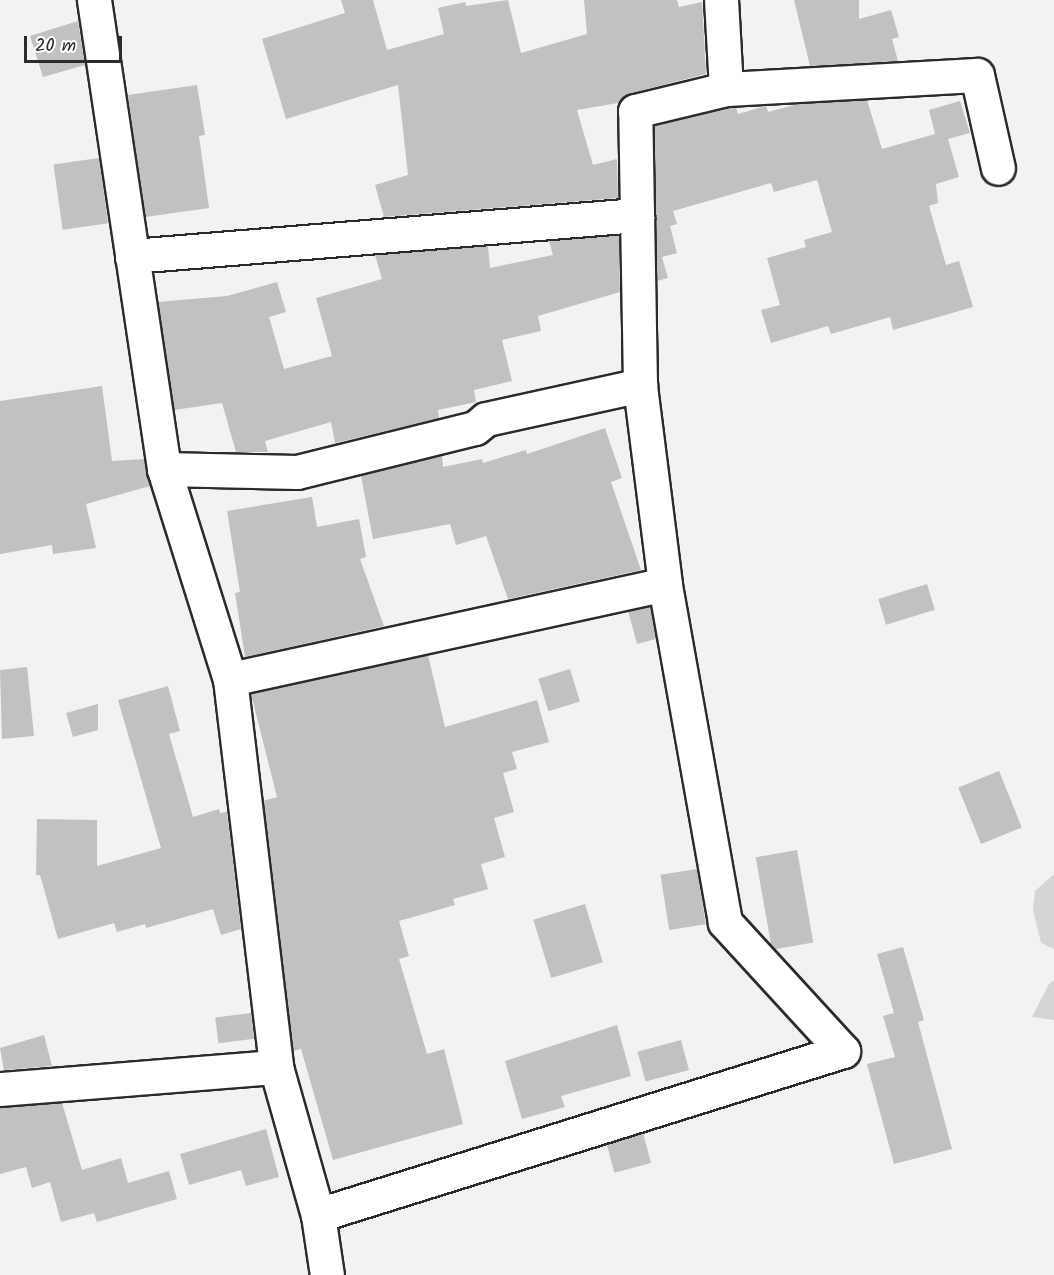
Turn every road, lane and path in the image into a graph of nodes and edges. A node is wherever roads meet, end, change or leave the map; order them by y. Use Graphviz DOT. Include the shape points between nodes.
graph roads {
  1 [pos="94,0"];
  2 [pos="721,0"];
  3 [pos="726,89"];
  4 [pos="998,168"];
  5 [pos="637,215"];
  6 [pos="132,256"];
  7 [pos="640,385"];
  8 [pos="164,470"];
  9 [pos="665,584"];
  10 [pos="230,679"];
  11 [pos="276,1067"];
  12 [pos="0,1089"];
  13 [pos="318,1215"];
  14 [pos="327,1275"];
  1 -- 6 [label="street"];
  2 -- 3 [label="street"];
  3 -- 4 [label="street" via="977,75"];
  3 -- 5 [label="street" via="635,111"];
  5 -- 6 [label="street"];
  5 -- 7 [label="street"];
  6 -- 8 [label="street"];
  7 -- 8 [label="street" via="486,418 475,428 297,472"];
  7 -- 9 [label="street"];
  8 -- 10 [label="street"];
  9 -- 10 [label="street"];
  9 -- 13 [label="street" via="725,922 843,1051"];
  10 -- 11 [label="street"];
  11 -- 12 [label="street"];
  11 -- 13 [label="street"];
  13 -- 14 [label="street"];
}
